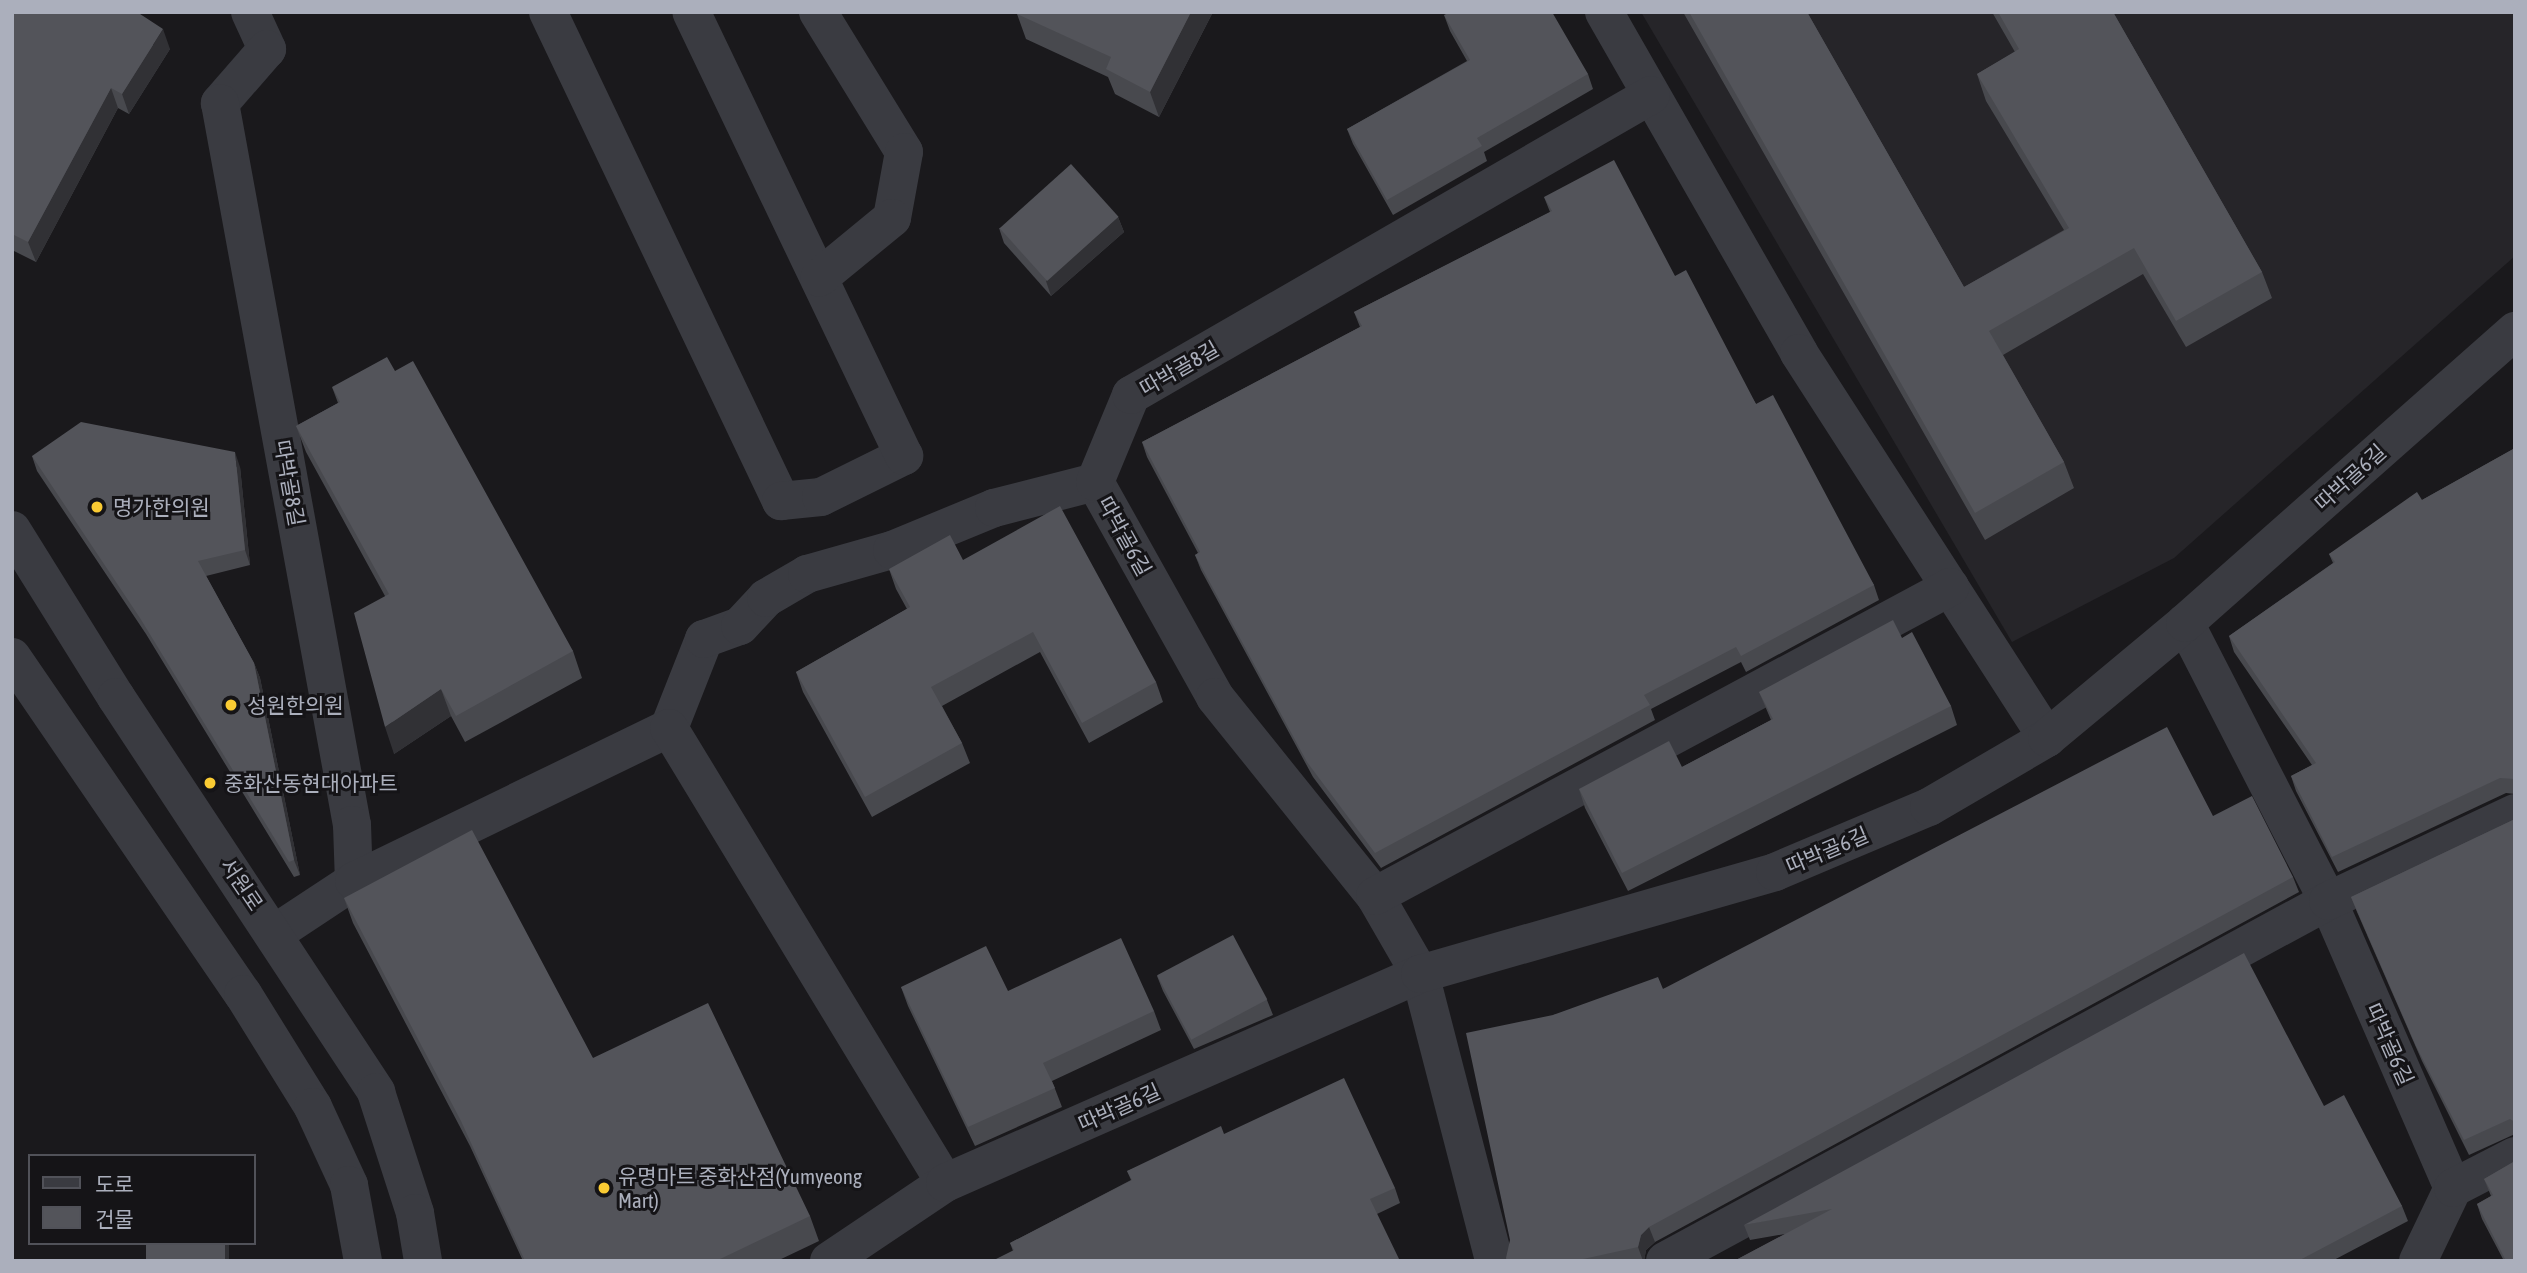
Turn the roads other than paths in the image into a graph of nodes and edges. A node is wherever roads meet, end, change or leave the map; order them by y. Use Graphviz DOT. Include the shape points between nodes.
graph roads {
  1 [pos="250,12"];
  2 [pos="548,12"];
  3 [pos="691,12"];
  4 [pos="818,12"];
  5 [pos="1604,12"];
  6 [pos="1651,94"];
  7 [pos="819,278"];
  8 [pos="2515,331"];
  9 [pos="1095,482"];
  10 [pos="12,530"];
  11 [pos="1950,587"];
  12 [pos="2185,623"];
  13 [pos="12,657"];
  14 [pos="668,728"];
  15 [pos="2047,738"];
  16 [pos="2515,813"];
  17 [pos="354,881"];
  18 [pos="1374,896"];
  19 [pos="2328,901"];
  20 [pos="275,933"];
  21 [pos="1420,974"];
  22 [pos="2515,1156"];
  23 [pos="945,1183"];
  24 [pos="2453,1188"];
  25 [pos="363,1261"];
  26 [pos="423,1261"];
  27 [pos="829,1261"];
  28 [pos="1494,1261"];
  29 [pos="1665,1261"];
  30 [pos="2418,1261"];
  1 -- 17 [label="street, 따박골8길" via="267,49 220,103 352,825"];
  2 -- 7 [label="street" via="781,501 821,497 904,456"];
  3 -- 7 [label="street"];
  4 -- 7 [label="street" via="904,152 892,218"];
  5 -- 6 [label="street"];
  6 -- 9 [label="street, 따박골8길" via="1131,395"];
  6 -- 11 [label="street" via="1798,353"];
  8 -- 12 [label="street, 따박골6길"];
  9 -- 14 [label="street" via="994,508 892,550 807,574 766,598 740,626 704,639"];
  9 -- 18 [label="street, 따박골6길" via="1215,697"];
  10 -- 20 [label="street, 서원로" via="116,697"];
  11 -- 15 [label="street"];
  11 -- 18 [label="street"];
  12 -- 15 [label="street, 따박골6길"];
  12 -- 19 [label="street, 따박골6길"];
  13 -- 25 [label="street" via="243,993 313,1107 349,1185"];
  14 -- 17 [label="street"];
  14 -- 23 [label="street"];
  15 -- 21 [label="street, 따박골6길" via="1929,807 1775,872"];
  16 -- 19 [label="street"];
  17 -- 20 [label="street"];
  18 -- 21 [label="street, 따박골6길"];
  19 -- 24 [label="street, 따박골6길"];
  19 -- 29 [label="street"];
  20 -- 26 [label="street, 서원로" via="376,1092 415,1213"];
  21 -- 23 [label="street, 따박골6길"];
  21 -- 28 [label="street, 따박골6길"];
  22 -- 24 [label="street"];
  23 -- 27 [label="street, 따박골6길"];
  24 -- 30 [label="street"];
}
